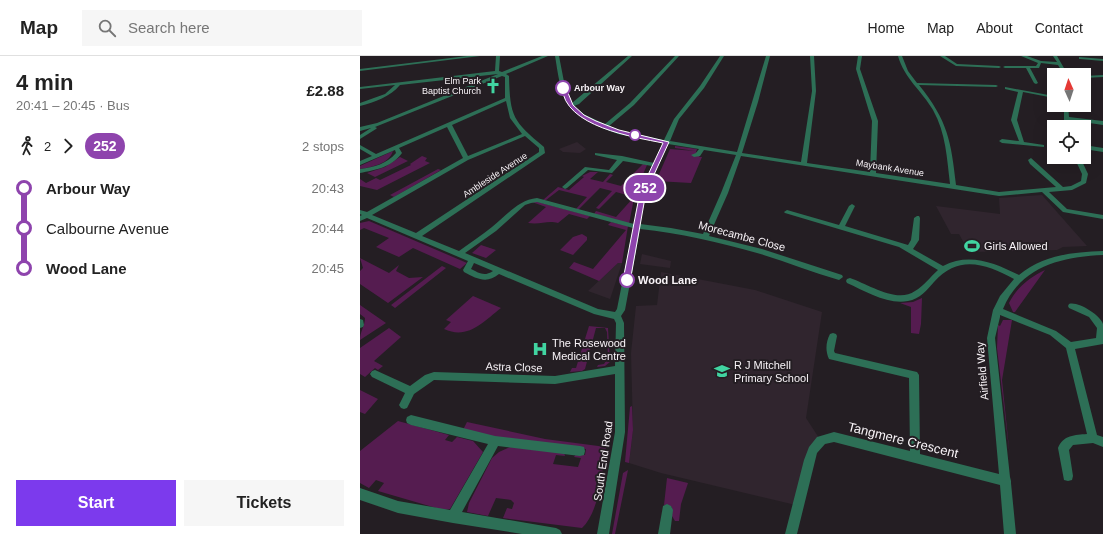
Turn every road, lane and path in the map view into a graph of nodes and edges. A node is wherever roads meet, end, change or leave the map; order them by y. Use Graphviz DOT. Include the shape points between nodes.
graph roads {
  1 [pos="478,56"];
  2 [pos="498,56"];
  3 [pos="557,56"];
  4 [pos="630,56"];
  5 [pos="677,56"];
  6 [pos="722,56"];
  7 [pos="768,56"];
  8 [pos="812,56"];
  9 [pos="860,56"];
  10 [pos="900,56"];
  11 [pos="942,56"];
  12 [pos="1023,56"];
  13 [pos="1055,56"];
  14 [pos="543,57"];
  15 [pos="1080,58"];
  16 [pos="1103,60"];
  17 [pos="1040,62"];
  18 [pos="1060,64"];
  19 [pos="999,67"];
  20 [pos="1006,67"];
  21 [pos="1028,68"];
  22 [pos="1062,68"];
  23 [pos="360,70"];
  24 [pos="500,73"];
  25 [pos="1103,76"];
  26 [pos="1091,77"];
  27 [pos="1036,83"];
  28 [pos="398,84"];
  29 [pos="917,84"];
  30 [pos="996,86"];
  31 [pos="360,88"];
  32 [pos="1007,88"];
  33 [pos="1021,91"];
  34 [pos="1047,96"];
  35 [pos="507,99"];
  36 [pos="360,105"];
  37 [pos="571,106"];
  38 [pos="1066,112"];
  39 [pos="1066,118"];
  40 [pos="1103,123"];
  41 [pos="379,124"];
  42 [pos="449,125"];
  43 [pos="604,127"];
  44 [pos="360,129"];
  45 [pos="526,134"];
  46 [pos="360,136"];
  47 [pos="1002,141"];
  48 [pos="666,142"];
  49 [pos="1022,143"];
  50 [pos="1042,146"];
  51 [pos="360,147"];
  52 [pos="396,147"];
  53 [pos="702,148"];
  54 [pos="1091,148"];
  55 [pos="1103,150"];
  56 [pos="597,154"];
  57 [pos="740,154"];
  58 [pos="694,155"];
  59 [pos="360,156"];
  60 [pos="376,156"];
  61 [pos="622,158"];
  62 [pos="466,159"];
  63 [pos="367,160"];
  64 [pos="1031,160"];
  65 [pos="360,163"];
  66 [pos="804,164"];
  67 [pos="1080,164"];
  68 [pos="655,165"];
  69 [pos="360,171"];
  70 [pos="873,175"];
  71 [pos="565,187"];
  72 [pos="953,187"];
  73 [pos="1062,189"];
  74 [pos="1044,191"];
  75 [pos="852,206"];
  76 [pos="787,212"];
  77 [pos="362,215"];
  78 [pos="1103,217"];
  79 [pos="917,218"];
  80 [pos="637,226"];
  81 [pos="841,228"];
  82 [pos="417,236"];
  83 [pos="705,237"];
  84 [pos="910,248"];
  85 [pos="1103,253"];
  86 [pos="459,254"];
  87 [pos="473,260"];
  88 [pos="942,269"];
  89 [pos="498,270"];
  90 [pos="839,277"];
  91 [pos="1018,278"];
  92 [pos="850,282"];
  93 [pos="1072,306"];
  94 [pos="997,310"];
  95 [pos="616,316"];
  96 [pos="360,322"];
  97 [pos="360,325"];
  98 [pos="832,336"];
  99 [pos="1070,346"];
  100 [pos="619,369"];
  101 [pos="375,374"];
  102 [pos="411,390"];
  103 [pos="404,405"];
  104 [pos="411,420"];
  105 [pos="1098,440"];
  106 [pos="495,442"];
  107 [pos="573,452"];
  108 [pos="915,457"];
  109 [pos="1068,476"];
  110 [pos="1006,481"];
  111 [pos="360,494"];
  112 [pos="667,510"];
  113 [pos="453,517"];
  114 [pos="556,534"];
  115 [pos="603,534"];
  116 [pos="664,534"];
  117 [pos="792,534"];
  118 [pos="1010,534"];
  1 -- 23 [label="street"];
  2 -- 24 [label="street"];
  3 -- 37 [label="street" via="564,92"];
  4 -- 37 [label="street"];
  5 -- 43 [label="street" via="632,104"];
  6 -- 48 [label="street" via="677,119"];
  7 -- 57 [label="street"];
  8 -- 66 [label="street" via="814,91"];
  9 -- 70 [label="street" via="858,69 875,121"];
  10 -- 29 [label="street" via="906,71"];
  11 -- 19 [label="street" via="956,65"];
  12 -- 17 [label="street"];
  13 -- 18 [label="street"];
  14 -- 24 [label="street"];
  15 -- 16 [label="street"];
  17 -- 18 [label="street"];
  17 -- 21 [label="street" via="1037,67"];
  18 -- 22 [label="street"];
  20 -- 21 [label="street"];
  21 -- 27 [label="street"];
  24 -- 28 [label="street"];
  24 -- 35 [label="street, Ambleside Avenue" via="507,76"];
  24 -- 41 [label="street"];
  25 -- 26 [label="street"];
  28 -- 31 [label="street"];
  28 -- 36 [label="street" via="389,93"];
  29 -- 30 [label="street"];
  29 -- 72 [label="street" via="945,129"];
  32 -- 33 [label="street"];
  33 -- 34 [label="street"];
  33 -- 49 [label="street" via="1014,120"];
  35 -- 42 [label="street"];
  35 -- 45 [label="street, Ambleside Avenue" via="509,114"];
  37 -- 43 [label="street, Maybank Avenue"];
  38 -- 39 [label="street"];
  39 -- 40 [label="street"];
  41 -- 44 [label="street"];
  41 -- 46 [label="street"];
  42 -- 52 [label="street"];
  42 -- 62 [label="street"];
  43 -- 48 [label="street, Maybank Avenue"];
  45 -- 62 [label="street"];
  45 -- 82 [label="street, Ambleside Avenue" via="542,148 542,153"];
  47 -- 49 [label="street"];
  48 -- 53 [label="street, Maybank Avenue"];
  48 -- 68 [label="street"];
  49 -- 50 [label="street"];
  51 -- 60 [label="street"];
  52 -- 60 [label="street"];
  52 -- 69 [label="street" via="399,153 388,163"];
  53 -- 57 [label="street, Maybank Avenue"];
  53 -- 58 [label="street" via="698,155"];
  54 -- 55 [label="street"];
  56 -- 61 [label="street"];
  57 -- 66 [label="street, Maybank Avenue"];
  57 -- 83 [label="street"];
  59 -- 63 [label="street"];
  60 -- 63 [label="street"];
  61 -- 68 [label="street"];
  61 -- 71 [label="street" via="610,172 587,168"];
  62 -- 77 [label="street"];
  63 -- 65 [label="street"];
  64 -- 73 [label="street"];
  66 -- 70 [label="street, Maybank Avenue"];
  67 -- 73 [label="street, Maybank Avenue" via="1085,174 1084,182 1072,188"];
  68 -- 80 [label="street" via="643,192"];
  70 -- 72 [label="street, Maybank Avenue"];
  72 -- 74 [label="street, Maybank Avenue" via="999,194"];
  73 -- 74 [label="street, Maybank Avenue"];
  74 -- 78 [label="street" via="1065,211"];
  75 -- 81 [label="street"];
  76 -- 81 [label="street"];
  77 -- 82 [label="street"];
  79 -- 84 [label="street" via="916,240"];
  80 -- 83 [label="street, Morecambe Close"];
  80 -- 86 [label="street, Morecambe Close" via="537,200 529,201"];
  80 -- 95 [label="street" via="621,310"];
  81 -- 84 [label="street"];
  82 -- 86 [label="street"];
  83 -- 90 [label="street, Morecambe Close" via="759,251"];
  84 -- 88 [label="street"];
  85 -- 91 [label="street, Airfield Way" via="1080,254 1053,260"];
  86 -- 87 [label="street"];
  87 -- 89 [label="street"];
  87 -- 89 [label="street" via="467,270 484,278 491,277"];
  88 -- 91 [label="street" via="956,262 976,262 1001,269"];
  88 -- 92 [label="street" via="918,293 909,298 895,298"];
  89 -- 95 [label="street" via="596,312"];
  91 -- 94 [label="street, Airfield Way" via="1008,289"];
  93 -- 99 [label="street" via="1092,316 1101,328 1100,340"];
  94 -- 99 [label="street" via="1048,331"];
  94 -- 110 [label="street, Airfield Way" via="991,338"];
  95 -- 100 [label="street, South End Road" via="620,323"];
  96 -- 97 [label="street"];
  98 -- 108 [label="street" via="832,356 914,375"];
  99 -- 105 [label="street"];
  100 -- 102 [label="street, Astra Close" via="554,380 434,376"];
  100 -- 115 [label="street, South End Road" via="620,432"];
  101 -- 102 [label="street"];
  102 -- 103 [label="street, Astra Close"];
  104 -- 106 [label="street"];
  105 -- 109 [label="street" via="1071,440 1063,448"];
  106 -- 107 [label="street"];
  106 -- 113 [label="street"];
  108 -- 110 [label="street, Tangmere Crescent"];
  108 -- 117 [label="street, Tangmere Crescent" via="834,437 821,441 810,454"];
  110 -- 118 [label="street, Airfield Way"];
  111 -- 113 [label="street" via="398,507"];
  112 -- 116 [label="street"];
  113 -- 114 [label="street"];
}
